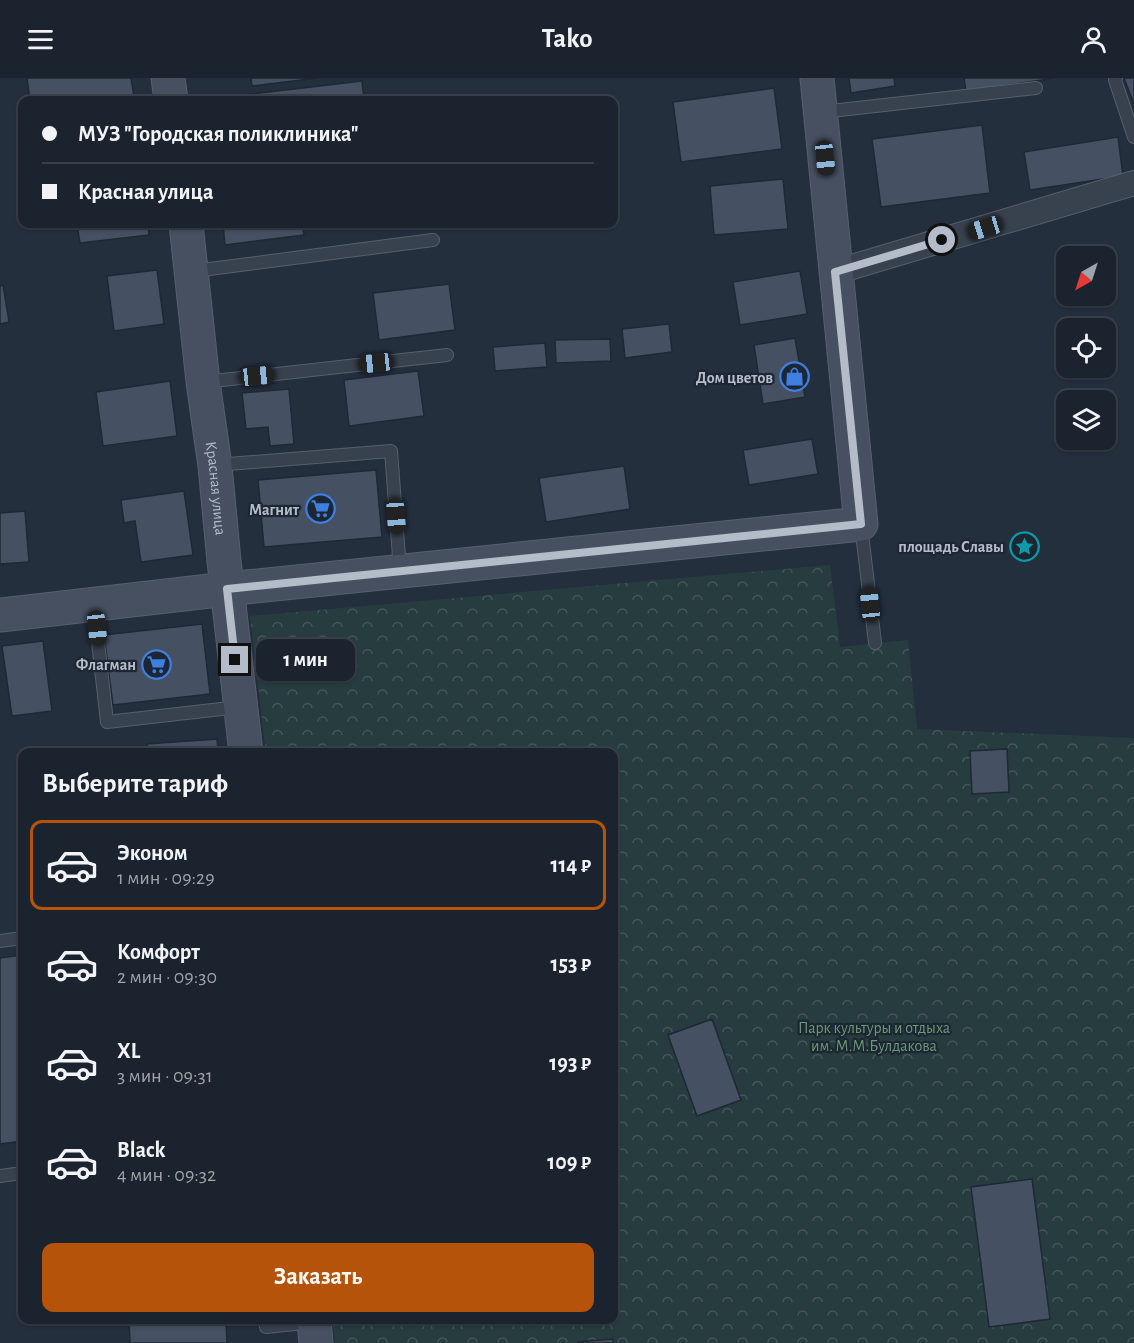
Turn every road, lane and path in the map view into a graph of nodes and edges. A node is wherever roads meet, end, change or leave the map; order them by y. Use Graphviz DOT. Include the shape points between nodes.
graph roads {
  1 [pos="168,78"];
  2 [pos="817,78"];
  3 [pos="1116,78"];
  4 [pos="1036,88"];
  5 [pos="170,96"];
  6 [pos="820,113"];
  7 [pos="1134,137"];
  8 [pos="1134,183"];
  9 [pos="187,228"];
  10 [pos="433,240"];
  11 [pos="192,271"];
  12 [pos="835,272"];
  13 [pos="447,355"];
  14 [pos="203,382"];
  15 [pos="215,466"];
  16 [pos="861,524"];
  17 [pos="400,571"];
  18 [pos="227,589"];
  19 [pos="94,604"];
  20 [pos="0,615"];
  21 [pos="875,643"];
  22 [pos="240,707"];
  23 [pos="245,748"];
  24 [pos="18,939"];
  25 [pos="0,941"];
  26 [pos="18,1174"];
  27 [pos="0,1176"];
  28 [pos="266,1324"];
  29 [pos="315,1328"];
  1 -- 5 [label="street"];
  2 -- 6 [label="street"];
  3 -- 7 [label="lane"];
  4 -- 6 [label="lane"];
  6 -- 12 [label="street"];
  8 -- 12 [label="street"];
  9 -- 11 [label="street, Красная улица"];
  10 -- 11 [label="lane"];
  11 -- 14 [label="street, Красная улица"];
  12 -- 16 [label="street"];
  13 -- 14 [label="lane"];
  14 -- 15 [label="street, Красная улица"];
  15 -- 17 [label="lane" via="391,451"];
  15 -- 18 [label="street, Красная улица"];
  16 -- 17 [label="street"];
  16 -- 21 [label="lane"];
  17 -- 18 [label="street"];
  18 -- 19 [label="street"];
  18 -- 22 [label="street, Красная улица"];
  19 -- 20 [label="street"];
  19 -- 22 [label="lane" via="107,722"];
  22 -- 23 [label="street, Красная улица"];
  24 -- 25 [label="lane"];
  26 -- 27 [label="lane"];
  28 -- 29 [label="lane"];
}
